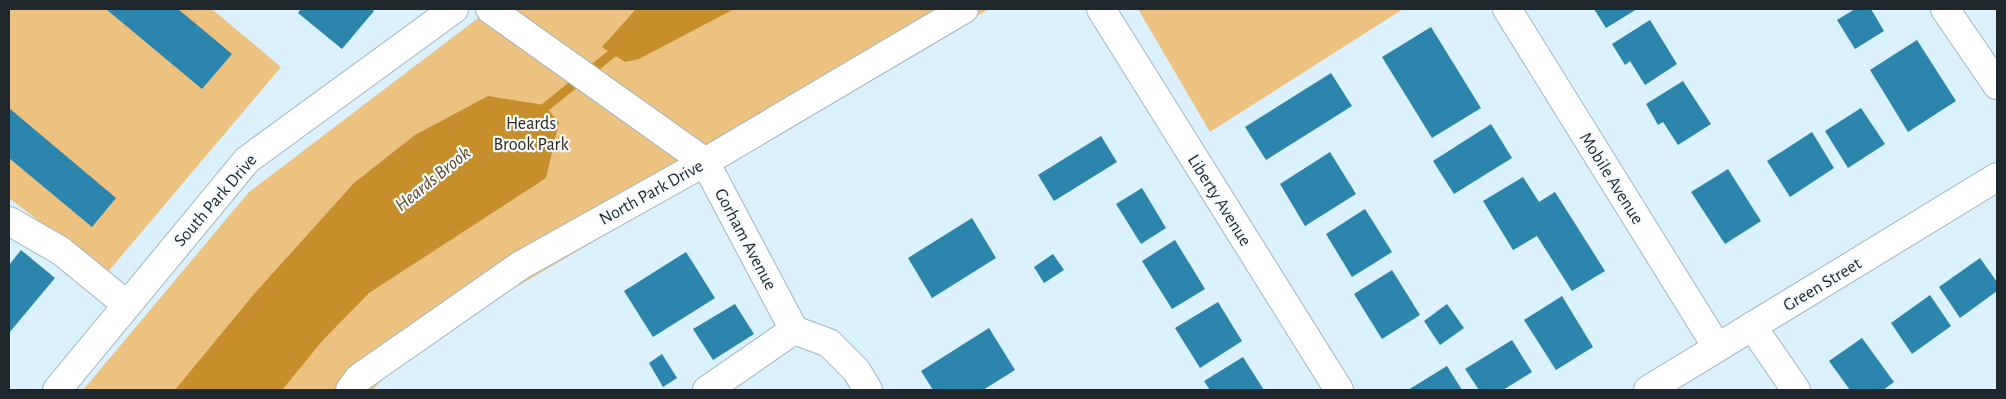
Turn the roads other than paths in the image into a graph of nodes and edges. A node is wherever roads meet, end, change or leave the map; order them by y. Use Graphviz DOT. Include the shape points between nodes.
graph roads {
  1 [pos="454,9"];
  2 [pos="490,9"];
  3 [pos="964,9"];
  4 [pos="1101,9"];
  5 [pos="1507,9"];
  6 [pos="1945,9"];
  7 [pos="1997,85"];
  8 [pos="705,162"];
  9 [pos="1997,177"];
  10 [pos="9,221"];
  11 [pos="127,304"];
  12 [pos="1752,326"];
  13 [pos="794,330"];
  14 [pos="1717,347"];
  15 [pos="57,390"];
  16 [pos="350,390"];
  17 [pos="708,390"];
  18 [pos="868,390"];
  19 [pos="1340,390"];
  20 [pos="1648,390"];
  21 [pos="1796,390"];
  1 -- 11 [label="street, South Park Drive" via="247,160"];
  2 -- 8 [label="street, Gorham Avenue"];
  3 -- 8 [label="street, North Park Drive"];
  4 -- 19 [label="street, Liberty Avenue"];
  5 -- 14 [label="street, Mobile Avenue"];
  6 -- 7 [label="street"];
  8 -- 13 [label="street, Gorham Avenue"];
  8 -- 16 [label="street, North Park Drive" via="521,265 360,378"];
  9 -- 12 [label="street, Green Street"];
  10 -- 11 [label="street" via="61,251"];
  11 -- 15 [label="street, South Park Drive"];
  12 -- 14 [label="street, Green Street"];
  12 -- 21 [label="street"];
  13 -- 17 [label="street"];
  13 -- 18 [label="street" via="829,344 856,370"];
  14 -- 20 [label="street, Green Street"];
}
